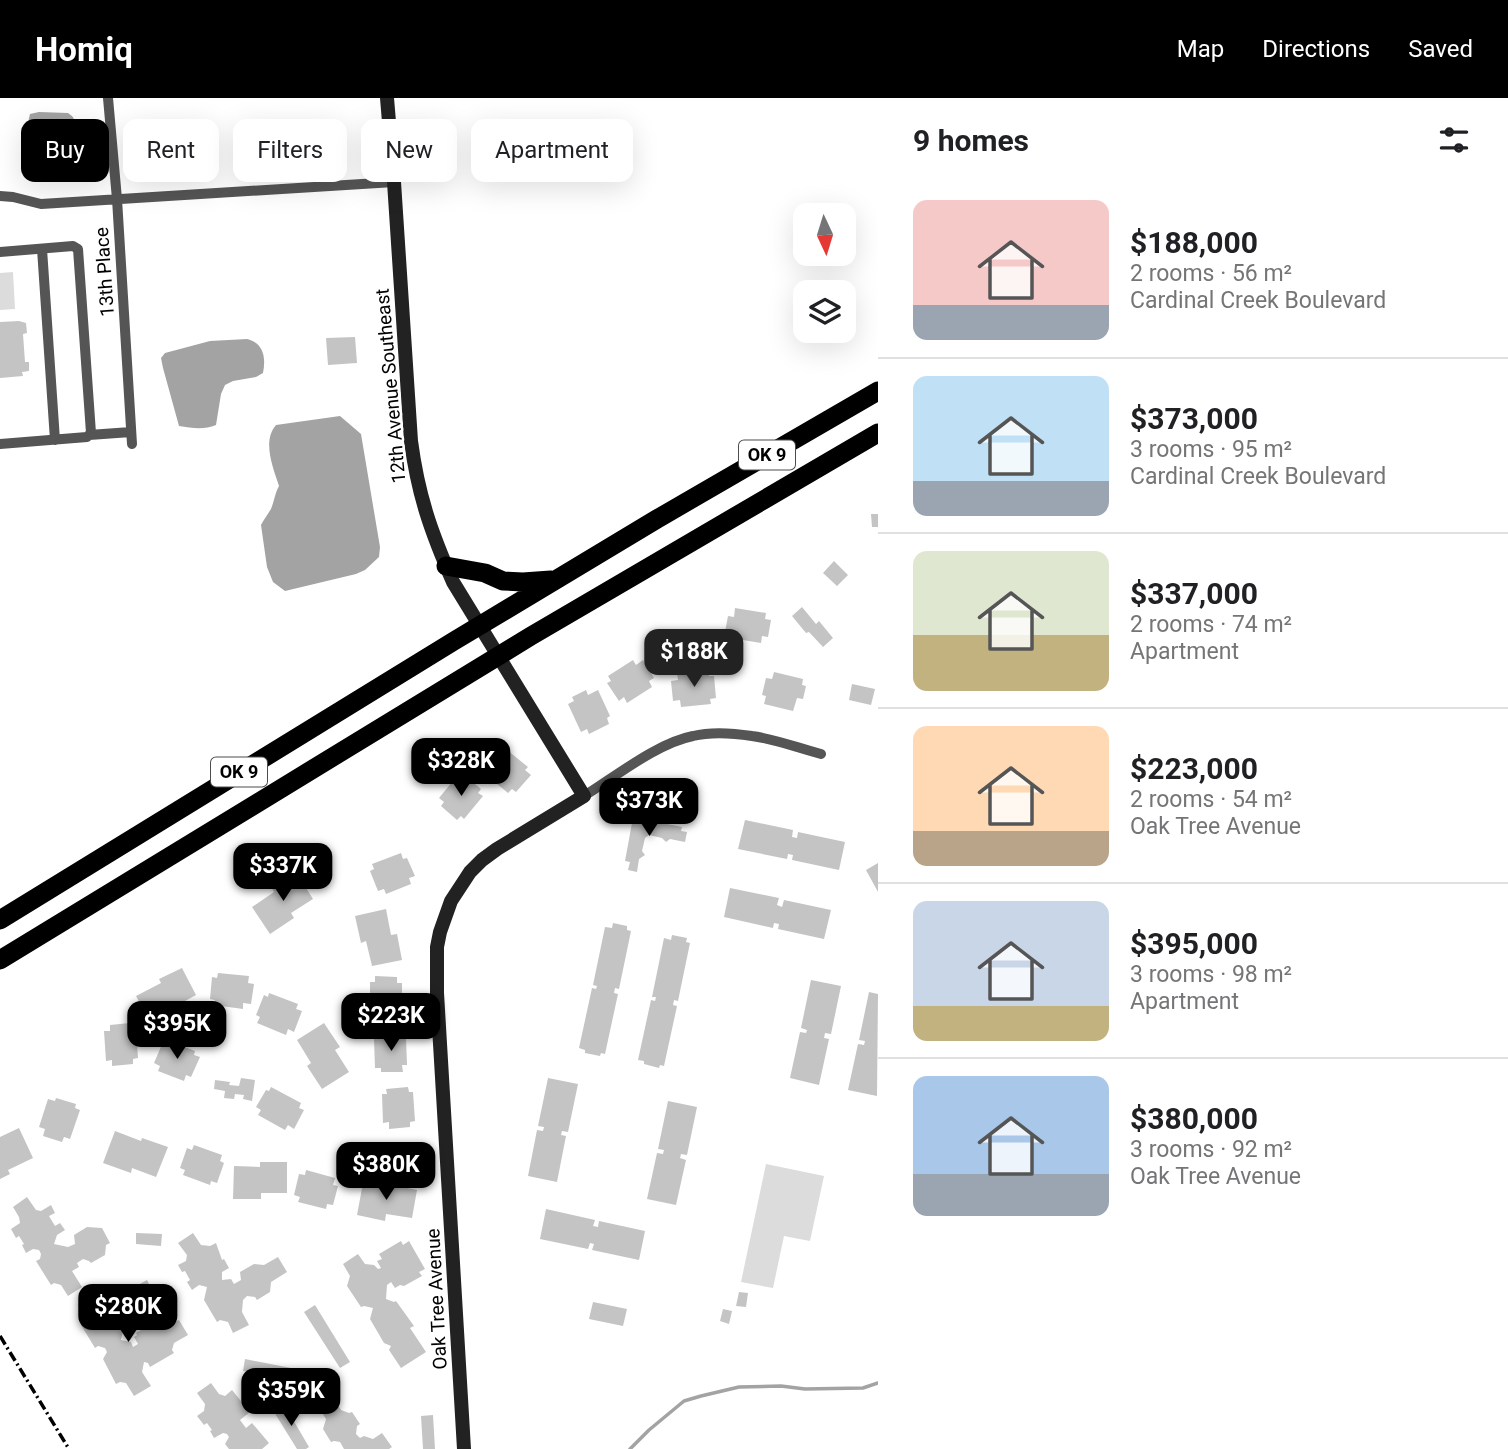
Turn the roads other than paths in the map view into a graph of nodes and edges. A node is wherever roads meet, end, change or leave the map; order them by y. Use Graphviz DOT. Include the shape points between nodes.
graph roads {
  1 [pos="108,98"];
  2 [pos="387,98"];
  3 [pos="389,119"];
  4 [pos="379,182"];
  5 [pos="394,182"];
  6 [pos="0,197"];
  7 [pos="117,199"];
  8 [pos="42,248"];
  9 [pos="0,252"];
  10 [pos="878,391"];
  11 [pos="131,432"];
  12 [pos="878,433"];
  13 [pos="89,435"];
  14 [pos="55,440"];
  15 [pos="0,444"];
  16 [pos="132,444"];
  17 [pos="446,566"];
  18 [pos="556,580"];
  19 [pos="479,625"];
  20 [pos="498,657"];
  21 [pos="821,754"];
  22 [pos="584,796"];
  23 [pos="0,920"];
  24 [pos="0,960"];
  25 [pos="464,1449"];
  1 -- 7 [label="street, 13th Place"];
  2 -- 3 [label="street, 12th Avenue Southeast"];
  4 -- 7 [label="street"];
  5 -- 17 [label="street, 12th Avenue Southeast" via="411,441 422,505"];
  6 -- 7 [label="street" via="41,204"];
  7 -- 11 [label="street, 13th Place"];
  8 -- 9 [label="street"];
  8 -- 13 [label="street" via="78,249"];
  8 -- 14 [label="street"];
  10 -- 18 [label="highway, OK 9"];
  11 -- 13 [label="street"];
  11 -- 16 [label="street, 13th Place"];
  12 -- 20 [label="highway, OK 9"];
  13 -- 14 [label="street"];
  14 -- 15 [label="street"];
  17 -- 18 [label="highway" via="503,581"];
  17 -- 19 [label="street, 12th Avenue Southeast"];
  18 -- 19 [label="highway, OK 9"];
  19 -- 20 [label="street, 12th Avenue Southeast"];
  19 -- 23 [label="highway, OK 9"];
  20 -- 22 [label="street, 12th Avenue Southeast"];
  20 -- 24 [label="highway, OK 9"];
  21 -- 22 [label="street" via="756,736 692,736 656,751"];
  22 -- 25 [label="street, Oak Tree Avenue" via="497,849 470,872 451,901 437,947"];
}
